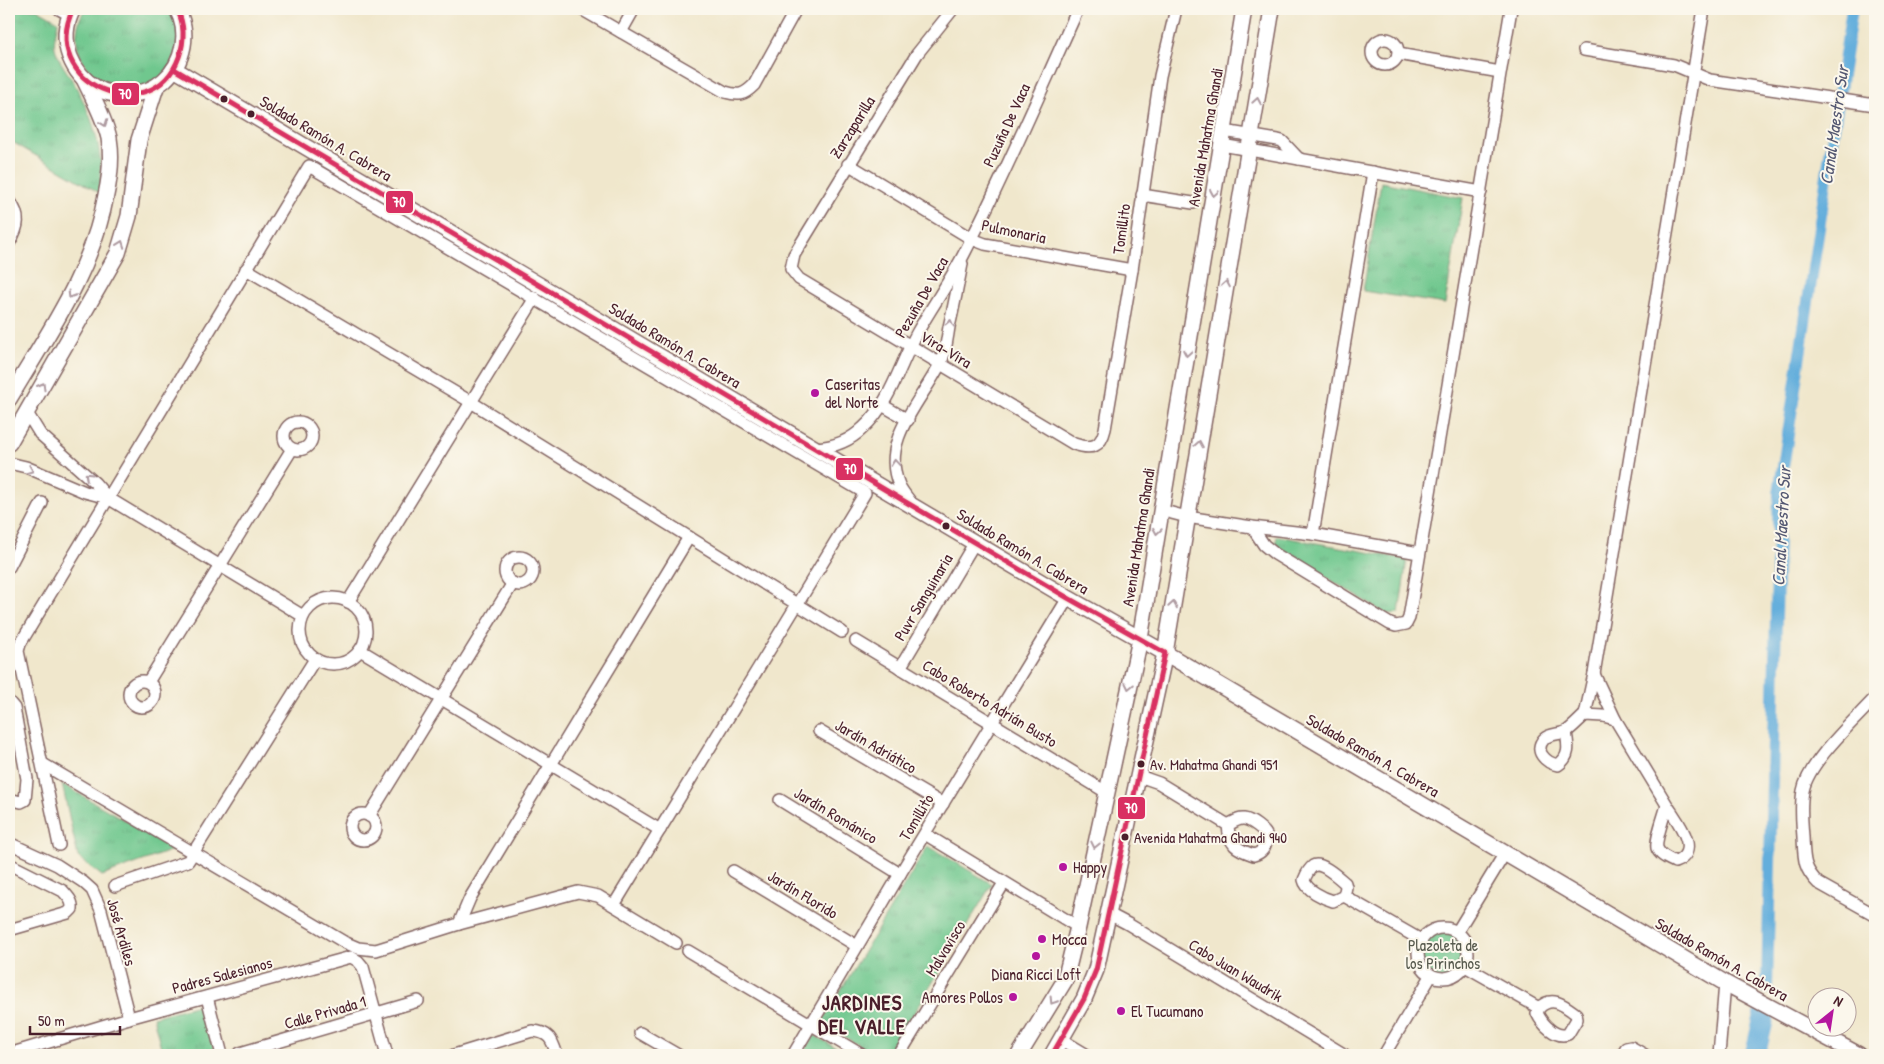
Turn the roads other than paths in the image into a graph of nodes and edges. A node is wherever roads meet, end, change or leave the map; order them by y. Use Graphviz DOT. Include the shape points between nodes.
graph roads {
  1 [pos="177,9"];
  2 [pos="581,9"];
  3 [pos="634,9"];
  4 [pos="796,9"];
  5 [pos="953,9"];
  6 [pos="1078,9"];
  7 [pos="1176,9"];
  8 [pos="1244,9"];
  9 [pos="1272,9"];
  10 [pos="1511,9"];
  11 [pos="1704,9"];
  12 [pos="67,11"];
  13 [pos="621,32"];
  14 [pos="1584,50"];
  15 [pos="1398,54"];
  16 [pos="174,69"];
  17 [pos="1500,72"];
  18 [pos="1694,73"];
  19 [pos="84,79"];
  20 [pos="156,87"];
  21 [pos="1875,105"];
  22 [pos="1223,138"];
  23 [pos="1250,142"];
  24 [pos="848,164"];
  25 [pos="1372,172"];
  26 [pos="1481,192"];
  27 [pos="1142,195"];
  28 [pos="9,200"];
  29 [pos="1193,203"];
  30 [pos="972,239"];
  31 [pos="9,243"];
  32 [pos="964,255"];
  33 [pos="246,269"];
  34 [pos="791,269"];
  35 [pos="1132,270"];
  36 [pos="535,298"];
  37 [pos="910,347"];
  38 [pos="32,361"];
  39 [pos="940,365"];
  40 [pos="9,389"];
  41 [pos="9,400"];
  42 [pos="471,402"];
  43 [pos="882,405"];
  44 [pos="27,413"];
  45 [pos="908,420"];
  46 [pos="9,443"];
  47 [pos="1090,447"];
  48 [pos="816,448"];
  49 [pos="292,449"];
  50 [pos="9,463"];
  51 [pos="108,498"];
  52 [pos="42,503"];
  53 [pos="913,505"];
  54 [pos="1160,510"];
  55 [pos="1187,516"];
  56 [pos="1252,527"];
  57 [pos="1314,534"];
  58 [pos="689,538"];
  59 [pos="975,542"];
  60 [pos="1419,553"];
  61 [pos="9,566"];
  62 [pos="220,566"];
  63 [pos="513,583"];
  64 [pos="1068,598"];
  65 [pos="348,602"];
  66 [pos="798,604"];
  67 [pos="303,616"];
  68 [pos="842,632"];
  69 [pos="1140,639"];
  70 [pos="856,642"];
  71 [pos="360,650"];
  72 [pos="1165,653"];
  73 [pos="314,659"];
  74 [pos="900,668"];
  75 [pos="1594,674"];
  76 [pos="148,682"];
  77 [pos="1875,698"];
  78 [pos="440,699"];
  79 [pos="9,702"];
  80 [pos="1585,715"];
  81 [pos="1615,719"];
  82 [pos="992,723"];
  83 [pos="819,731"];
  84 [pos="1566,732"];
  85 [pos="43,764"];
  86 [pos="552,764"];
  87 [pos="1139,776"];
  88 [pos="1106,792"];
  89 [pos="9,799"];
  90 [pos="780,800"];
  91 [pos="943,804"];
  92 [pos="1667,804"];
  93 [pos="369,816"];
  94 [pos="1228,826"];
  95 [pos="660,830"];
  96 [pos="925,834"];
  97 [pos="9,843"];
  98 [pos="59,845"];
  99 [pos="195,853"];
  100 [pos="1505,853"];
  101 [pos="9,864"];
  102 [pos="733,871"];
  103 [pos="900,874"];
  104 [pos="1004,883"];
  105 [pos="115,886"];
  106 [pos="1344,896"];
  107 [pos="614,905"];
  108 [pos="1109,914"];
  109 [pos="1875,915"];
  110 [pos="459,924"];
  111 [pos="1078,928"];
  112 [pos="9,930"];
  113 [pos="1457,932"];
  114 [pos="1421,940"];
  115 [pos="676,943"];
  116 [pos="857,946"];
  117 [pos="688,950"];
  118 [pos="1465,966"];
  119 [pos="1431,976"];
  120 [pos="1725,983"];
  121 [pos="206,997"];
  122 [pos="418,1001"];
  123 [pos="1538,1008"];
  124 [pos="376,1014"];
  125 [pos="129,1018"];
  126 [pos="811,1025"];
  127 [pos="640,1032"];
  128 [pos="1062,1040"];
  129 [pos="240,1053"];
  130 [pos="9,1054"];
  131 [pos="222,1055"];
  132 [pos="387,1055"];
  133 [pos="454,1055"];
  134 [pos="557,1055"];
  135 [pos="678,1055"];
  136 [pos="793,1055"];
  137 [pos="862,1055"];
  138 [pos="899,1055"];
  139 [pos="1019,1055"];
  140 [pos="1052,1055"];
  141 [pos="1087,1055"];
  142 [pos="1345,1055"];
  143 [pos="1384,1055"];
  144 [pos="1622,1055"];
  145 [pos="1645,1055"];
  146 [pos="1719,1055"];
  147 [pos="1859,1055"];
  1 -- 16 [label="main road" via="184,40"];
  2 -- 13 [label="street"];
  3 -- 13 [label="street"];
  4 -- 13 [label="street" via="754,85 737,96"];
  5 -- 24 [label="street, Zarzaparilla" via="917,54"];
  6 -- 30 [label="street, Puzuña De Vaca"];
  7 -- 27 [label="street, Tomillito" via="1160,76"];
  8 -- 22 [label="main road, Avenida Mahatma Ghandi"];
  23 -- 9 [label="main road, one-way"];
  10 -- 17 [label="street"];
  11 -- 18 [label="street"];
  12 -- 19 [label="main road" via="67,49 73,65"];
  14 -- 18 [label="street" via="1674,65"];
  15 -- 17 [label="street"];
  16 -- 20 [label="main road"];
  16 -- 48 [label="main road, Soldado Ramón A. Cabrera"];
  17 -- 26 [label="street"];
  18 -- 21 [label="street" via="1710,80"];
  18 -- 75 [label="street"];
  19 -- 20 [label="main road" via="111,94 142,93"];
  19 -- 38 [label="main road, one-way" via="109,139 108,184 99,226 82,274"];
  44 -- 20 [label="main road, one-way" via="118,253 129,216 139,140"];
  22 -- 23 [label="street"];
  22 -- 54 [label="main road, Avenida Mahatma Ghandi, one-way"];
  23 -- 25 [label="street" via="1299,159"];
  55 -- 23 [label="main road, one-way"];
  24 -- 30 [label="street, Pulmonaria"];
  24 -- 34 [label="street, Zarzaparilla" via="794,255"];
  25 -- 26 [label="street"];
  25 -- 57 [label="street"];
  26 -- 60 [label="street"];
  27 -- 29 [label="street"];
  27 -- 35 [label="street, Tomillito"];
  28 -- 31 [label="street" via="17,214 18,226"];
  30 -- 32 [label="street, Puzuña De Vaca"];
  30 -- 35 [label="street, Pulmonaria"];
  32 -- 37 [label="street, Pezuña De Vaca"];
  39 -- 32 [label="street, Pezuña De Vaca, one-way"];
  33 -- 36 [label="street" via="309,166"];
  33 -- 42 [label="street"];
  33 -- 51 [label="street"];
  34 -- 37 [label="street, Vira-Vira" via="799,280"];
  35 -- 47 [label="street, Tomillito" via="1103,439"];
  36 -- 42 [label="street"];
  36 -- 66 [label="street" via="865,493"];
  37 -- 39 [label="street, Vira-Vira"];
  37 -- 43 [label="street, Pezuña De Vaca"];
  38 -- 40 [label="street"];
  38 -- 41 [label="main road"];
  39 -- 45 [label="street, Pezuña De Vaca"];
  39 -- 47 [label="street, Vira-Vira" via="1074,444"];
  42 -- 58 [label="street"];
  42 -- 65 [label="street"];
  43 -- 45 [label="street"];
  43 -- 48 [label="street" via="854,436 828,448"];
  44 -- 46 [label="main road"];
  51 -- 44 [label="street, one-way" via="96,483 40,434"];
  53 -- 45 [label="street, one-way" via="900,487 894,457 895,446"];
  48 -- 53 [label="main road, Soldado Ramón A. Cabrera"];
  49 -- 62 [label="street"];
  50 -- 51 [label="street, one-way"];
  51 -- 62 [label="street"];
  51 -- 85 [label="street" via="18,651"];
  52 -- 61 [label="street"];
  53 -- 59 [label="main road, Soldado Ramón A. Cabrera"];
  54 -- 55 [label="street"];
  54 -- 69 [label="main road, Avenida Mahatma Ghandi, one-way"];
  55 -- 56 [label="street"];
  72 -- 55 [label="main road, one-way"];
  56 -- 57 [label="street"];
  56 -- 60 [label="street" via="1264,545 1275,554 1396,626 1406,624 1409,618"];
  57 -- 60 [label="street"];
  58 -- 66 [label="street"];
  58 -- 86 [label="street"];
  59 -- 64 [label="main road, Soldado Ramón A. Cabrera"];
  59 -- 74 [label="street, Puvr Sanguinaria"];
  62 -- 67 [label="street"];
  62 -- 76 [label="street"];
  63 -- 78 [label="street"];
  64 -- 69 [label="main road, Soldado Ramón A. Cabrera"];
  64 -- 82 [label="street, Tomillito"];
  65 -- 67 [label="street" via="328,598 314,604"];
  65 -- 71 [label="street" via="362,616 366,626"];
  66 -- 68 [label="street"];
  66 -- 95 [label="street"];
  67 -- 73 [label="street" via="300,636 303,646"];
  69 -- 72 [label="main road, Soldado Ramón A. Cabrera"];
  69 -- 88 [label="main road, Avenida Mahatma Ghandi, one-way"];
  70 -- 74 [label="street, Cabo Roberto Adrián Busto"];
  71 -- 73 [label="street" via="348,661 338,664"];
  71 -- 78 [label="street"];
  72 -- 87 [label="main road"];
  72 -- 100 [label="main road, Soldado Ramón A. Cabrera"];
  73 -- 99 [label="street"];
  74 -- 82 [label="street, Cabo Roberto Adrián Busto"];
  75 -- 80 [label="street"];
  75 -- 81 [label="street"];
  77 -- 109 [label="street" via="1812,770 1803,790 1801,810 1805,867 1811,876"];
  78 -- 86 [label="street"];
  78 -- 93 [label="street"];
  79 -- 89 [label="street" via="14,708 27,779 25,800"];
  80 -- 81 [label="street"];
  80 -- 84 [label="street"];
  81 -- 92 [label="street"];
  82 -- 88 [label="street, Cabo Roberto Adrián Busto"];
  82 -- 91 [label="street, Tomillito"];
  83 -- 91 [label="street, Jardín Adriático"];
  85 -- 98 [label="street"];
  85 -- 99 [label="street"];
  86 -- 95 [label="street"];
  86 -- 110 [label="street" via="470,898"];
  87 -- 94 [label="street" via="1159,783"];
  87 -- 108 [label="main road"];
  88 -- 111 [label="main road, Avenida Mahatma Ghandi, one-way"];
  90 -- 103 [label="street, Jardín Románico"];
  91 -- 96 [label="street, Tomillito"];
  95 -- 107 [label="street"];
  96 -- 103 [label="street, Tomillito"];
  96 -- 104 [label="street"];
  97 -- 125 [label="street, José Ardiles" via="57,865 92,890 101,910"];
  99 -- 105 [label="street" via="182,864"];
  99 -- 110 [label="street" via="358,948 376,950"];
  100 -- 113 [label="street"];
  100 -- 120 [label="main road, Soldado Ramón A. Cabrera"];
  101 -- 112 [label="street" via="63,892 72,905 68,913"];
  102 -- 116 [label="street, Jardín Florido"];
  103 -- 116 [label="street, Tomillito"];
  104 -- 111 [label="street"];
  104 -- 138 [label="street, Malvavisco"];
  106 -- 114 [label="street"];
  107 -- 110 [label="street" via="598,896 578,892"];
  107 -- 115 [label="street"];
  108 -- 128 [label="main road" via="1090,987"];
  108 -- 142 [label="street, Cabo Juan Waudrik"];
  111 -- 139 [label="main road, Avenida Mahatma Ghandi, one-way" via="1065,980"];
  113 -- 114 [label="street" via="1442,928 1426,934"];
  113 -- 118 [label="street" via="1468,951"];
  114 -- 119 [label="street" via="1417,956"];
  116 -- 126 [label="street, Tomillito"];
  117 -- 126 [label="street"];
  118 -- 119 [label="street" via="1454,976"];
  118 -- 123 [label="street"];
  119 -- 143 [label="street"];
  120 -- 146 [label="street"];
  120 -- 147 [label="main road, Soldado Ramón A. Cabrera"];
  121 -- 124 [label="street, Padres Salesianos" via="351,957 363,967"];
  121 -- 125 [label="street, Padres Salesianos"];
  121 -- 131 [label="street"];
  122 -- 124 [label="street, Calle Privada 1"];
  124 -- 129 [label="street, Calle Privada 1"];
  124 -- 132 [label="street"];
  125 -- 130 [label="street, Padres Salesianos"];
  126 -- 136 [label="street, Tomillito"];
  126 -- 137 [label="street"];
  127 -- 135 [label="street"];
  128 -- 140 [label="main road"];
  128 -- 141 [label="street"];
  133 -- 134 [label="street" via="532,1031 550,1038"];
  144 -- 145 [label="street" via="1630,1047"];
}
